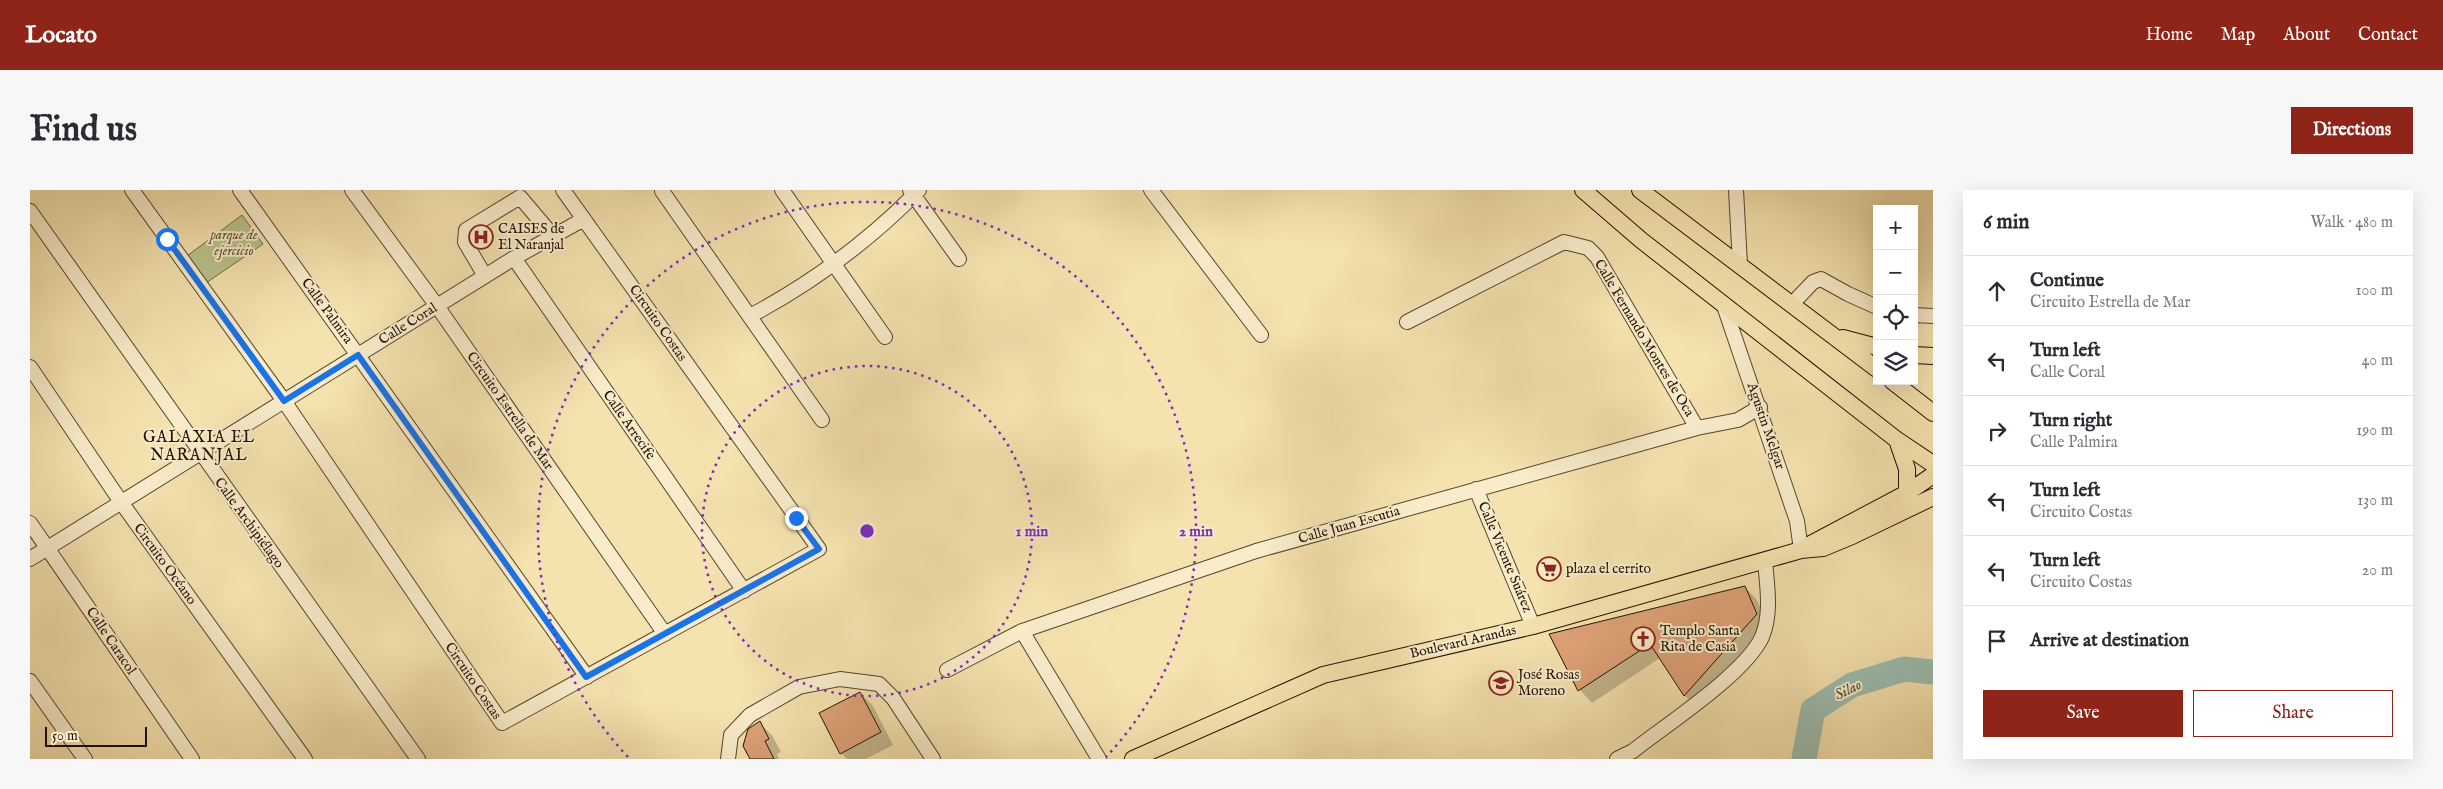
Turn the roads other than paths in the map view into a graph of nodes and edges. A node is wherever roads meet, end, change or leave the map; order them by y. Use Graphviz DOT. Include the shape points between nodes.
graph roads {
  1 [pos="132,190"];
  2 [pos="240,190"];
  3 [pos="352,190"];
  4 [pos="563,190"];
  5 [pos="782,190"];
  6 [pos="1151,190"];
  7 [pos="1583,190"];
  8 [pos="1640,190"];
  9 [pos="1736,190"];
  10 [pos="662,191"];
  11 [pos="914,192"];
  12 [pos="30,212"];
  13 [pos="584,219"];
  14 [pos="553,236"];
  15 [pos="514,258"];
  16 [pos="959,259"];
  17 [pos="834,264"];
  18 [pos="1740,265"];
  19 [pos="485,276"];
  20 [pos="1723,303"];
  21 [pos="1792,304"];
  22 [pos="1873,305"];
  23 [pos="437,306"];
  24 [pos="1918,315"];
  25 [pos="750,316"];
  26 [pos="1933,316"];
  27 [pos="1407,322"];
  28 [pos="1260,335"];
  29 [pos="1833,335"];
  30 [pos="885,337"];
  31 [pos="1873,346"];
  32 [pos="358,355"];
  33 [pos="1918,355"];
  34 [pos="1933,356"];
  35 [pos="1873,366"];
  36 [pos="30,367"];
  37 [pos="1897,385"];
  38 [pos="284,401"];
  39 [pos="1760,407"];
  40 [pos="1933,413"];
  41 [pos="822,420"];
  42 [pos="1697,428"];
  43 [pos="1897,440"];
  44 [pos="199,454"];
  45 [pos="1933,464"];
  46 [pos="1933,475"];
  47 [pos="1476,489"];
  48 [pos="1907,493"];
  49 [pos="1933,497"];
  50 [pos="121,502"];
  51 [pos="30,523"];
  52 [pos="48,548"];
  53 [pos="1801,550"];
  54 [pos="30,559"];
  55 [pos="1764,561"];
  56 [pos="744,591"];
  57 [pos="1533,626"];
  58 [pos="1022,632"];
  59 [pos="664,634"];
  60 [pos="947,670"];
  61 [pos="586,677"];
  62 [pos="30,681"];
  63 [pos="931,758"];
  64 [pos="85,759"];
  65 [pos="192,759"];
  66 [pos="304,759"];
  67 [pos="418,759"];
  68 [pos="728,759"];
  69 [pos="1099,759"];
  70 [pos="1133,759"];
  71 [pos="1617,759"];
  1 -- 38 [label="street"];
  2 -- 32 [label="street, Calle Palmira"];
  3 -- 23 [label="street, Circuito Estrella de Mar"];
  4 -- 13 [label="street"];
  5 -- 17 [label="street"];
  6 -- 28 [label="street"];
  7 -- 20 [label="main road"];
  8 -- 18 [label="main road"];
  9 -- 18 [label="street"];
  10 -- 25 [label="street"];
  11 -- 16 [label="street"];
  11 -- 17 [label="street" via="871,236"];
  12 -- 44 [label="street, Calle Archipiélago"];
  13 -- 14 [label="street, Calle Coral"];
  13 -- 56 [label="street, Circuito Costas" via="819,549"];
  14 -- 15 [label="street, Calle Coral"];
  14 -- 19 [label="street" via="520,197 466,230 465,242"];
  15 -- 19 [label="street, Calle Coral"];
  15 -- 56 [label="street, Calle Arrecife"];
  17 -- 25 [label="street" via="789,295"];
  17 -- 30 [label="street"];
  18 -- 21 [label="main road"];
  19 -- 23 [label="street, Calle Coral"];
  20 -- 39 [label="street, Agustin Melgar"];
  20 -- 43 [label="main road"];
  21 -- 22 [label="street" via="1812,282 1821,279"];
  21 -- 29 [label="main road"];
  23 -- 32 [label="street, Calle Coral"];
  23 -- 59 [label="street, Circuito Estrella de Mar"];
  24 -- 26 [label="street"];
  25 -- 41 [label="street"];
  27 -- 42 [label="street, Calle Fernando Montes de Oca" via="1564,242 1588,248 1597,257"];
  29 -- 31 [label="main road"];
  29 -- 35 [label="main road"];
  32 -- 38 [label="street, Calle Coral"];
  32 -- 61 [label="street, Calle Palmira"];
  33 -- 34 [label="main road"];
  36 -- 50 [label="street, Circuito Océano"];
  37 -- 40 [label="main road"];
  38 -- 44 [label="street, Calle Coral"];
  38 -- 61 [label="street, Circuito Costas" via="502,723"];
  39 -- 42 [label="street, Calle Juan Escutia" via="1738,420"];
  39 -- 53 [label="street, Agustin Melgar" via="1797,520"];
  42 -- 47 [label="street, Calle Juan Escutia"];
  43 -- 45 [label="main road"];
  43 -- 48 [label="main road" via="1907,469"];
  44 -- 50 [label="street, Calle Coral"];
  44 -- 67 [label="street, Calle Archipiélago"];
  46 -- 48 [label="main road, Boulevard Arandas"];
  47 -- 57 [label="street, Calle Vicente Suárez"];
  47 -- 58 [label="street, Calle Juan Escutia" via="1256,552"];
  48 -- 53 [label="main road, Boulevard Arandas"];
  49 -- 53 [label="main road, Boulevard Arandas" via="1823,548"];
  50 -- 52 [label="street, Calle Coral"];
  50 -- 66 [label="street, Circuito Océano"];
  51 -- 52 [label="street, Calle Caracol"];
  52 -- 54 [label="street, Calle Coral"];
  52 -- 65 [label="street, Calle Caracol"];
  53 -- 55 [label="main road, Boulevard Arandas"];
  55 -- 57 [label="main road, Boulevard Arandas"];
  55 -- 71 [label="street" via="1769,606 1762,637 1736,672"];
  56 -- 59 [label="street, Circuito Costas"];
  57 -- 70 [label="main road, Boulevard Arandas" via="1323,675"];
  58 -- 60 [label="street, Calle Juan Escutia"];
  58 -- 69 [label="street"];
  59 -- 61 [label="street, Circuito Costas"];
  62 -- 64 [label="street"];
  63 -- 68 [label="street" via="893,698 879,684 840,679 799,687 750,715 731,735"];
}
